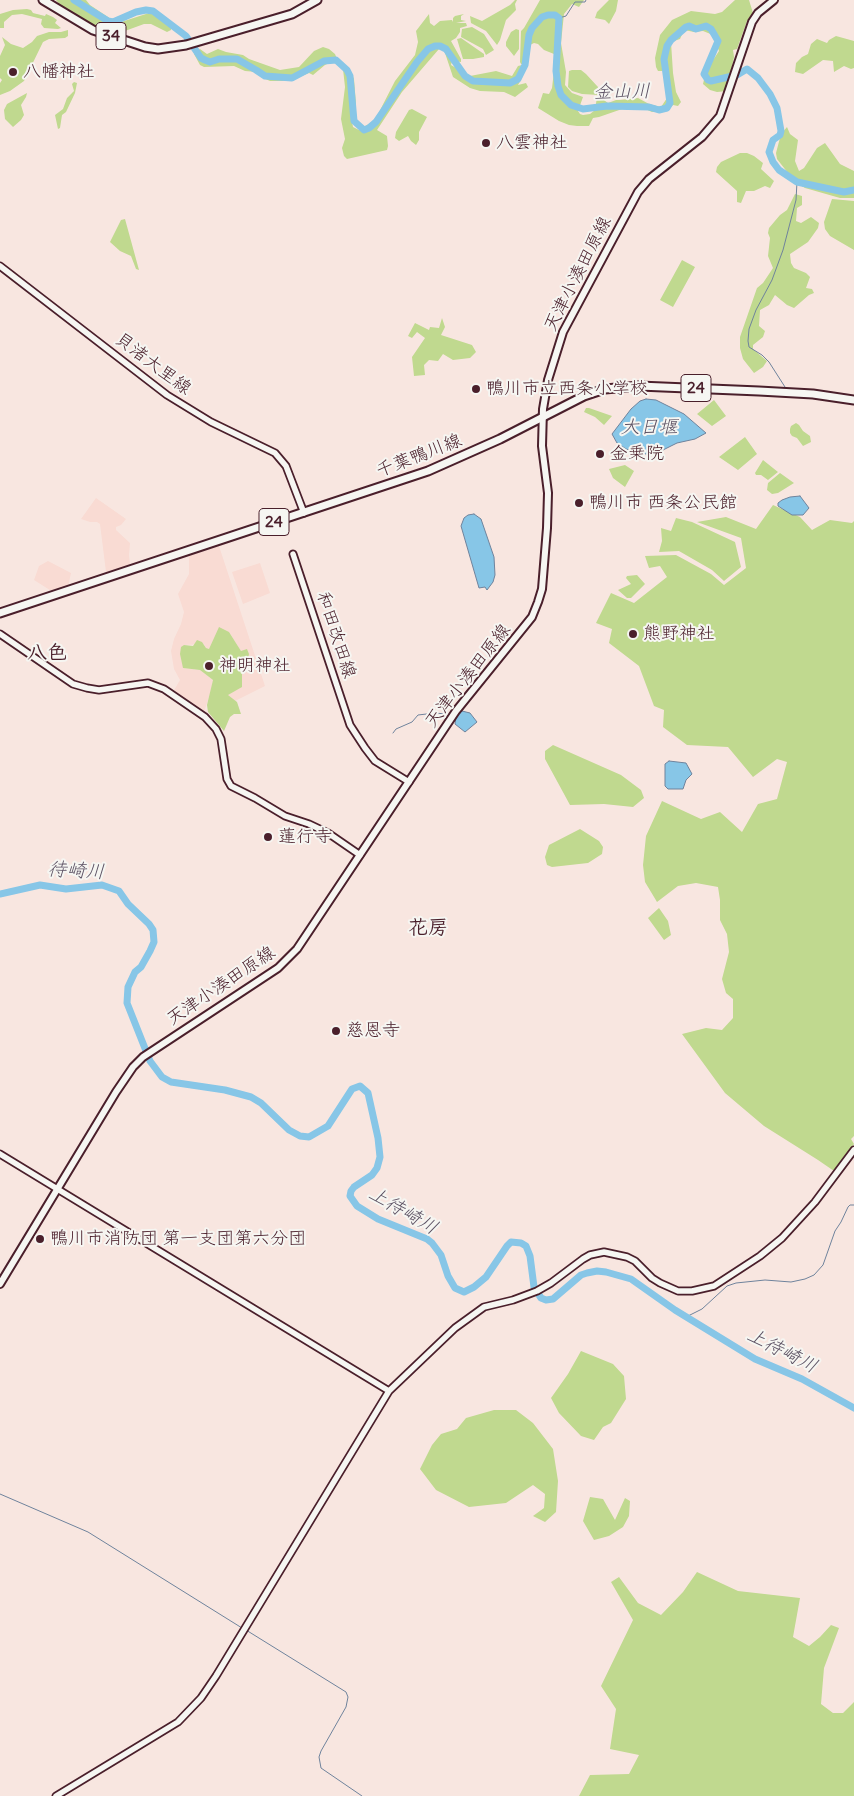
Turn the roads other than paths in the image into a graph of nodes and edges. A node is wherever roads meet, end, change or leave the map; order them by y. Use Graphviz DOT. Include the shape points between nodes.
graph roads {
  1 [pos="43,0"];
  2 [pos="317,0"];
  3 [pos="774,0"];
  4 [pos="0,266"];
  5 [pos="854,400"];
  6 [pos="543,416"];
  7 [pos="304,513"];
  8 [pos="293,554"];
  9 [pos="0,613"];
  10 [pos="0,634"];
  11 [pos="409,782"];
  12 [pos="360,856"];
  13 [pos="854,1150"];
  14 [pos="0,1154"];
  15 [pos="58,1188"];
  16 [pos="0,1284"];
  17 [pos="389,1391"];
  18 [pos="56,1796"];
  1 -- 2 [label="main road, 34" via="83,25 115,38 154,48 186,45 292,14"];
  3 -- 6 [label="main road, 天津小湊田原線" via="752,22 723,111 710,129 649,179 638,192 563,332 548,380"];
  4 -- 7 [label="street, 貝渚大里線" via="167,395 211,422 274,452 286,466"];
  5 -- 6 [label="main road, 千葉鴨川線 / 24" via="786,392 627,386 591,393"];
  6 -- 7 [label="main road, 千葉鴨川線 / 24" via="436,468"];
  6 -- 11 [label="main road, 天津小湊田原線" via="542,451 548,510 544,575 538,602 528,623 462,702"];
  7 -- 9 [label="main road, 千葉鴨川線 / 24"];
  8 -- 11 [label="street, 和田改田線" via="350,725 375,761"];
  10 -- 12 [label="street" via="67,681 80,686 99,690 148,683 160,686 216,729 231,786 291,819 328,833"];
  11 -- 12 [label="main road, 天津小湊田原線"];
  12 -- 15 [label="main road, 天津小湊田原線" via="301,945 278,968 136,1063"];
  13 -- 17 [label="street" via="794,1226 760,1256 714,1286 692,1292 678,1291 652,1278 627,1257 604,1252 590,1255 551,1283 525,1296 484,1307 455,1328"];
  14 -- 15 [label="street"];
  15 -- 16 [label="main road, 天津小湊田原線"];
  15 -- 17 [label="street"];
  17 -- 18 [label="street" via="201,1698 178,1722"];
}
